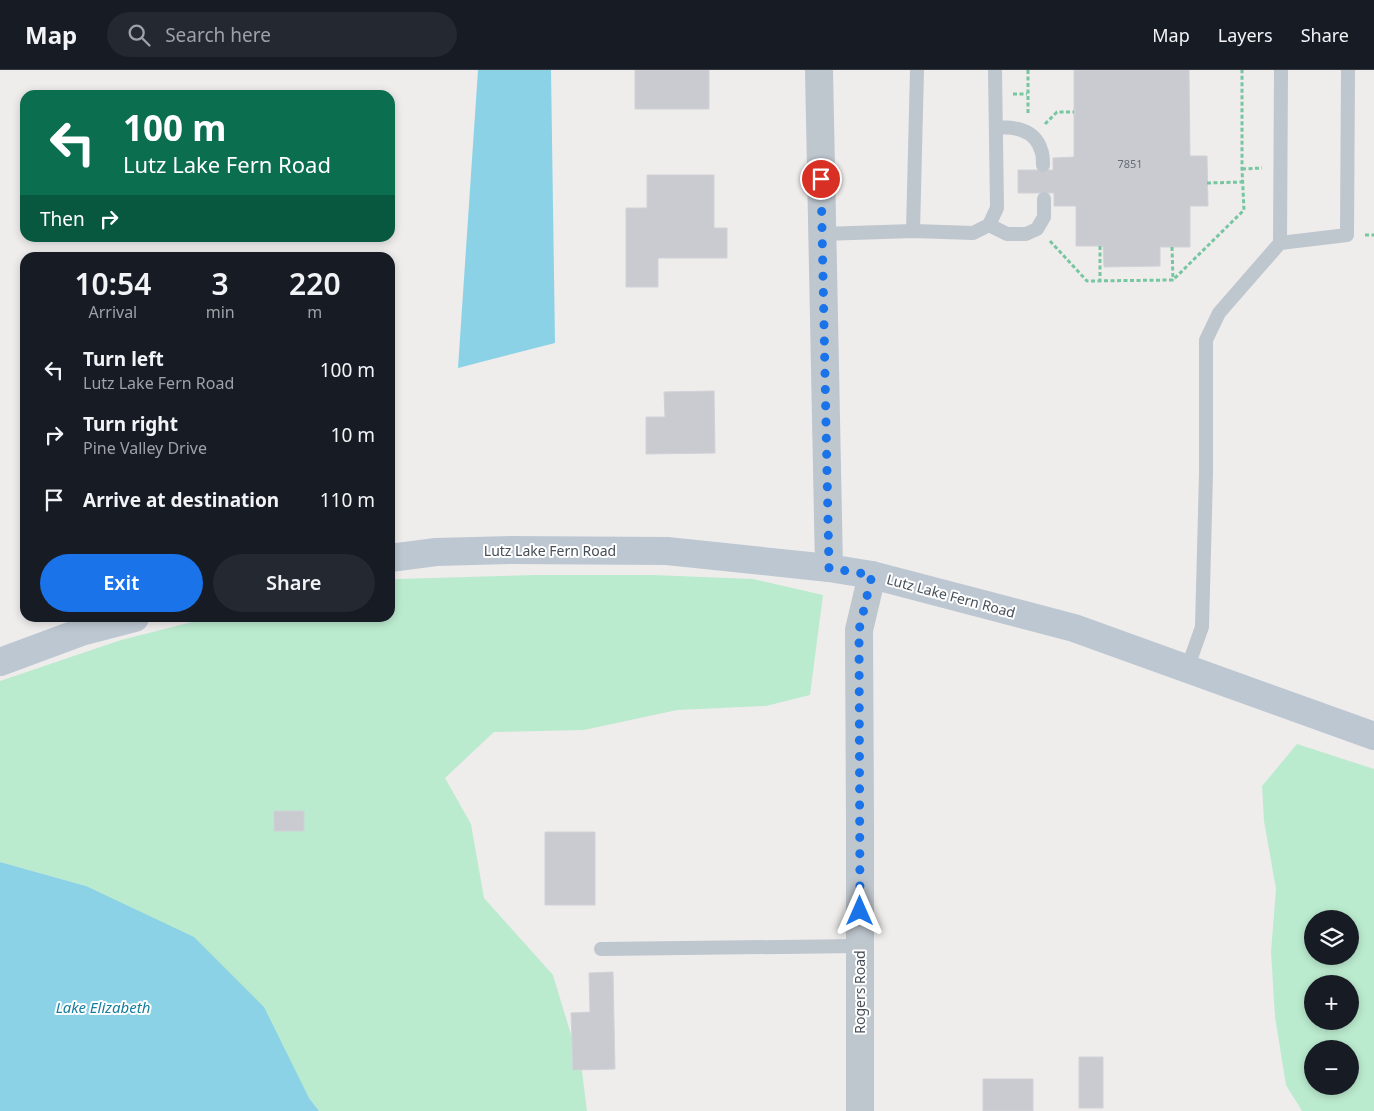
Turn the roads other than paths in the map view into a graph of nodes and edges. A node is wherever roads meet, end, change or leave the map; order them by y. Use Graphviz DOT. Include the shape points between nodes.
graph roads {
  1 [pos="819,70"];
  2 [pos="917,70"];
  3 [pos="995,70"];
  4 [pos="1281,70"];
  5 [pos="1348,70"];
  6 [pos="996,127"];
  7 [pos="1043,165"];
  8 [pos="1044,199"];
  9 [pos="989,225"];
  10 [pos="913,231"];
  11 [pos="822,234"];
  12 [pos="1280,243"];
  13 [pos="395,557"];
  14 [pos="829,568"];
  15 [pos="872,575"];
  16 [pos="120,622"];
  17 [pos="0,662"];
  18 [pos="1187,669"];
  19 [pos="1374,736"];
  20 [pos="860,946"];
  21 [pos="601,949"];
  22 [pos="860,1111"];
  1 -- 11 [label="street"];
  2 -- 10 [label="lane"];
  3 -- 6 [label="lane"];
  4 -- 12 [label="lane"];
  5 -- 12 [label="lane" via="1347,235"];
  6 -- 7 [label="lane" via="1020,129 1034,136 1042,150"];
  6 -- 9 [label="lane" via="996,208"];
  8 -- 9 [label="lane" via="1044,217 1037,229 1026,234 1007,234"];
  9 -- 10 [label="lane" via="973,233"];
  10 -- 11 [label="lane"];
  11 -- 14 [label="street"];
  12 -- 18 [label="lane" via="1219,313 1206,340 1202,627"];
  13 -- 14 [label="main road, Lutz Lake Fern Road" via="436,552 511,550 667,551"];
  14 -- 15 [label="main road, Lutz Lake Fern Road"];
  15 -- 18 [label="main road, Lutz Lake Fern Road" via="1074,628"];
  15 -- 20 [label="street, Rogers Road" via="859,630"];
  16 -- 17 [label="main road" via="81,632"];
  18 -- 19 [label="main road, Lutz Lake Fern Road"];
  20 -- 21 [label="lane"];
  20 -- 22 [label="street, Rogers Road"];
}
